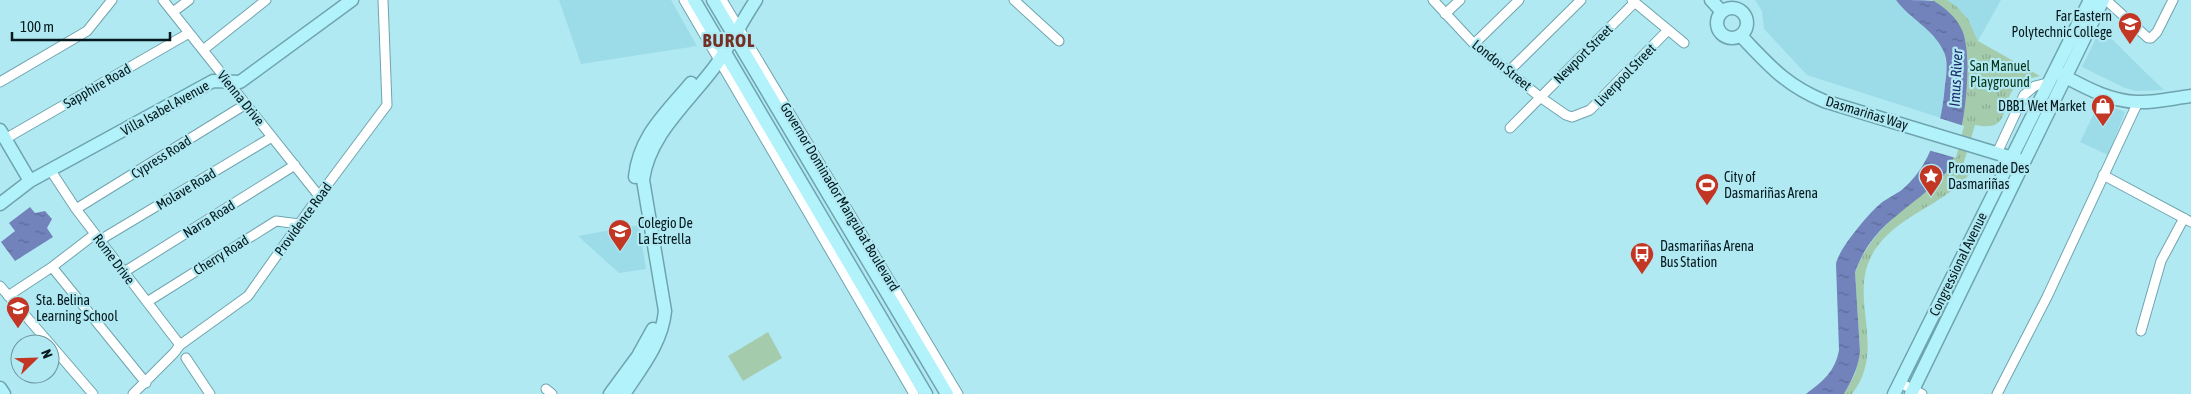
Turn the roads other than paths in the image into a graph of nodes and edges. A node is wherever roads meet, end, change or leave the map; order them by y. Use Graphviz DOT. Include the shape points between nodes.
graph roads {
  1 [pos="112,0"];
  2 [pos="163,0"];
  3 [pos="188,0"];
  4 [pos="266,0"];
  5 [pos="352,0"];
  6 [pos="383,0"];
  7 [pos="684,0"];
  8 [pos="694,0"];
  9 [pos="713,0"];
  10 [pos="722,0"];
  11 [pos="756,0"];
  12 [pos="1014,0"];
  13 [pos="1433,0"];
  14 [pos="1460,0"];
  15 [pos="1518,0"];
  16 [pos="1581,0"];
  17 [pos="1711,0"];
  18 [pos="2090,0"];
  19 [pos="2105,0"];
  20 [pos="2173,0"];
  21 [pos="1633,1"];
  22 [pos="173,12"];
  23 [pos="1722,12"];
  24 [pos="1445,14"];
  25 [pos="1668,30"];
  26 [pos="736,31"];
  27 [pos="189,33"];
  28 [pos="1741,36"];
  29 [pos="1059,41"];
  30 [pos="1684,43"];
  31 [pos="1474,44"];
  32 [pos="203,50"];
  33 [pos="720,53"];
  34 [pos="1509,70"];
  35 [pos="2059,74"];
  36 [pos="228,81"];
  37 [pos="0,82"];
  38 [pos="2047,83"];
  39 [pos="2191,96"];
  40 [pos="1540,97"];
  41 [pos="2138,102"];
  42 [pos="246,104"];
  43 [pos="1579,116"];
  44 [pos="1510,128"];
  45 [pos="3,135"];
  46 [pos="272,137"];
  47 [pos="1997,152"];
  48 [pos="2011,157"];
  49 [pos="2024,162"];
  50 [pos="295,165"];
  51 [pos="51,171"];
  52 [pos="2103,175"];
  53 [pos="30,181"];
  54 [pos="319,196"];
  55 [pos="0,204"];
  56 [pos="76,209"];
  57 [pos="2187,220"];
  58 [pos="299,224"];
  59 [pos="850,229"];
  60 [pos="98,237"];
  61 [pos="834,239"];
  62 [pos="52,267"];
  63 [pos="124,272"];
  64 [pos="0,286"];
  65 [pos="8,296"];
  66 [pos="147,302"];
  67 [pos="2141,331"];
  68 [pos="41,334"];
  69 [pos="180,345"];
  70 [pos="60,356"];
  71 [pos="186,358"];
  72 [pos="146,383"];
  73 [pos="0,388"];
  74 [pos="1897,388"];
  75 [pos="1916,393"];
  76 [pos="4,394"];
  77 [pos="93,394"];
  78 [pos="133,394"];
  79 [pos="210,394"];
  80 [pos="610,394"];
  81 [pos="624,394"];
  82 [pos="914,394"];
  83 [pos="926,394"];
  84 [pos="948,394"];
  85 [pos="958,394"];
  86 [pos="1997,394"];
  1 -- 37 [label="street" via="87,31"];
  2 -- 22 [label="street, Vienna Drive"];
  3 -- 22 [label="street"];
  4 -- 32 [label="street"];
  5 -- 36 [label="main road, Villa Isabel Avenue" via="240,82"];
  6 -- 54 [label="street, Providence Road" via="387,105"];
  7 -- 33 [label="street, Governor Dominador Mangubat Boulevard"];
  8 -- 33 [label="main road, Governor Dominador Mangubat Boulevard"];
  9 -- 26 [label="main road, Governor Dominador Mangubat Boulevard"];
  10 -- 26 [label="street, Governor Dominador Mangubat Boulevard"];
  11 -- 26 [label="main road"];
  12 -- 29 [label="street"];
  13 -- 24 [label="street, London Street"];
  14 -- 24 [label="street"];
  15 -- 31 [label="street"];
  16 -- 34 [label="street"];
  17 -- 23 [label="main road"];
  18 -- 35 [label="main road, Congressional Avenue"];
  19 -- 20 [label="street" via="2151,38"];
  19 -- 35 [label="main road, Congressional Avenue"];
  21 -- 25 [label="street"];
  21 -- 40 [label="street, Newport Street"];
  22 -- 27 [label="street, Vienna Drive"];
  23 -- 28 [label="main road" via="1717,26 1722,34 1731,39"];
  23 -- 28 [label="main road" via="1734,8 1743,12 1748,24"];
  24 -- 31 [label="street, London Street"];
  25 -- 30 [label="street"];
  25 -- 43 [label="street, Liverpool Street" via="1590,110"];
  26 -- 33 [label="main road"];
  26 -- 59 [label="main road, Governor Dominador Mangubat Boulevard"];
  26 -- 85 [label="street, Governor Dominador Mangubat Boulevard"];
  27 -- 32 [label="street, Vienna Drive"];
  27 -- 45 [label="street, Sapphire Road"];
  28 -- 47 [label="main road, Dasmariñas Way" via="1783,79 1802,92"];
  31 -- 34 [label="street, London Street"];
  32 -- 36 [label="street, Vienna Drive"];
  33 -- 61 [label="main road, Governor Dominador Mangubat Boulevard"];
  33 -- 80 [label="main road" via="649,133 637,160 635,180 658,312 652,332"];
  33 -- 81 [label="main road" via="658,138 645,164 643,180 665,311 664,325 646,362"];
  33 -- 82 [label="street, Governor Dominador Mangubat Boulevard"];
  34 -- 40 [label="street, London Street"];
  35 -- 38 [label="main road, Congressional Avenue"];
  35 -- 41 [label="main road" via="2101,94"];
  35 -- 49 [label="main road, Congressional Avenue"];
  36 -- 42 [label="street, Vienna Drive"];
  36 -- 51 [label="main road, Villa Isabel Avenue" via="214,81"];
  38 -- 47 [label="street" via="2024,94"];
  38 -- 48 [label="main road, Congressional Avenue"];
  39 -- 41 [label="main road"];
  40 -- 43 [label="street, London Street" via="1572,118"];
  40 -- 44 [label="street, Newport Street"];
  41 -- 52 [label="street"];
  42 -- 46 [label="street, Vienna Drive"];
  42 -- 56 [label="street, Cypress Road"];
  45 -- 53 [label="main road"];
  46 -- 50 [label="street, Vienna Drive"];
  46 -- 60 [label="street, Molave Road"];
  47 -- 48 [label="main road, Dasmariñas Way"];
  48 -- 49 [label="main road, Dasmariñas Way"];
  48 -- 74 [label="main road, Congressional Avenue"];
  49 -- 75 [label="main road, Congressional Avenue"];
  50 -- 54 [label="street, Vienna Drive"];
  50 -- 63 [label="street, Narra Road"];
  51 -- 53 [label="main road, Villa Isabel Avenue"];
  51 -- 56 [label="street, Rome Drive"];
  52 -- 57 [label="street"];
  52 -- 86 [label="street" via="2047,297"];
  53 -- 55 [label="main road, Villa Isabel Avenue"];
  54 -- 58 [label="street, Providence Road"];
  56 -- 60 [label="street, Rome Drive"];
  57 -- 67 [label="street" via="2161,261"];
  58 -- 66 [label="street, Cherry Road" via="276,221"];
  58 -- 69 [label="street, Providence Road" via="248,296"];
  59 -- 61 [label="main road"];
  59 -- 84 [label="main road, Governor Dominador Mangubat Boulevard"];
  60 -- 62 [label="street, Molave Road"];
  60 -- 63 [label="street, Rome Drive"];
  61 -- 83 [label="main road, Governor Dominador Mangubat Boulevard"];
  62 -- 65 [label="street, Molave Road"];
  62 -- 72 [label="street"];
  63 -- 66 [label="street, Rome Drive"];
  64 -- 65 [label="street"];
  65 -- 68 [label="street"];
  66 -- 69 [label="street, Rome Drive"];
  69 -- 72 [label="street, Providence Road"];
  70 -- 77 [label="street"];
  71 -- 79 [label="street"];
  72 -- 78 [label="street, Providence Road"];
  73 -- 76 [label="main road"];
  74 -- 75 [label="street"];
}
